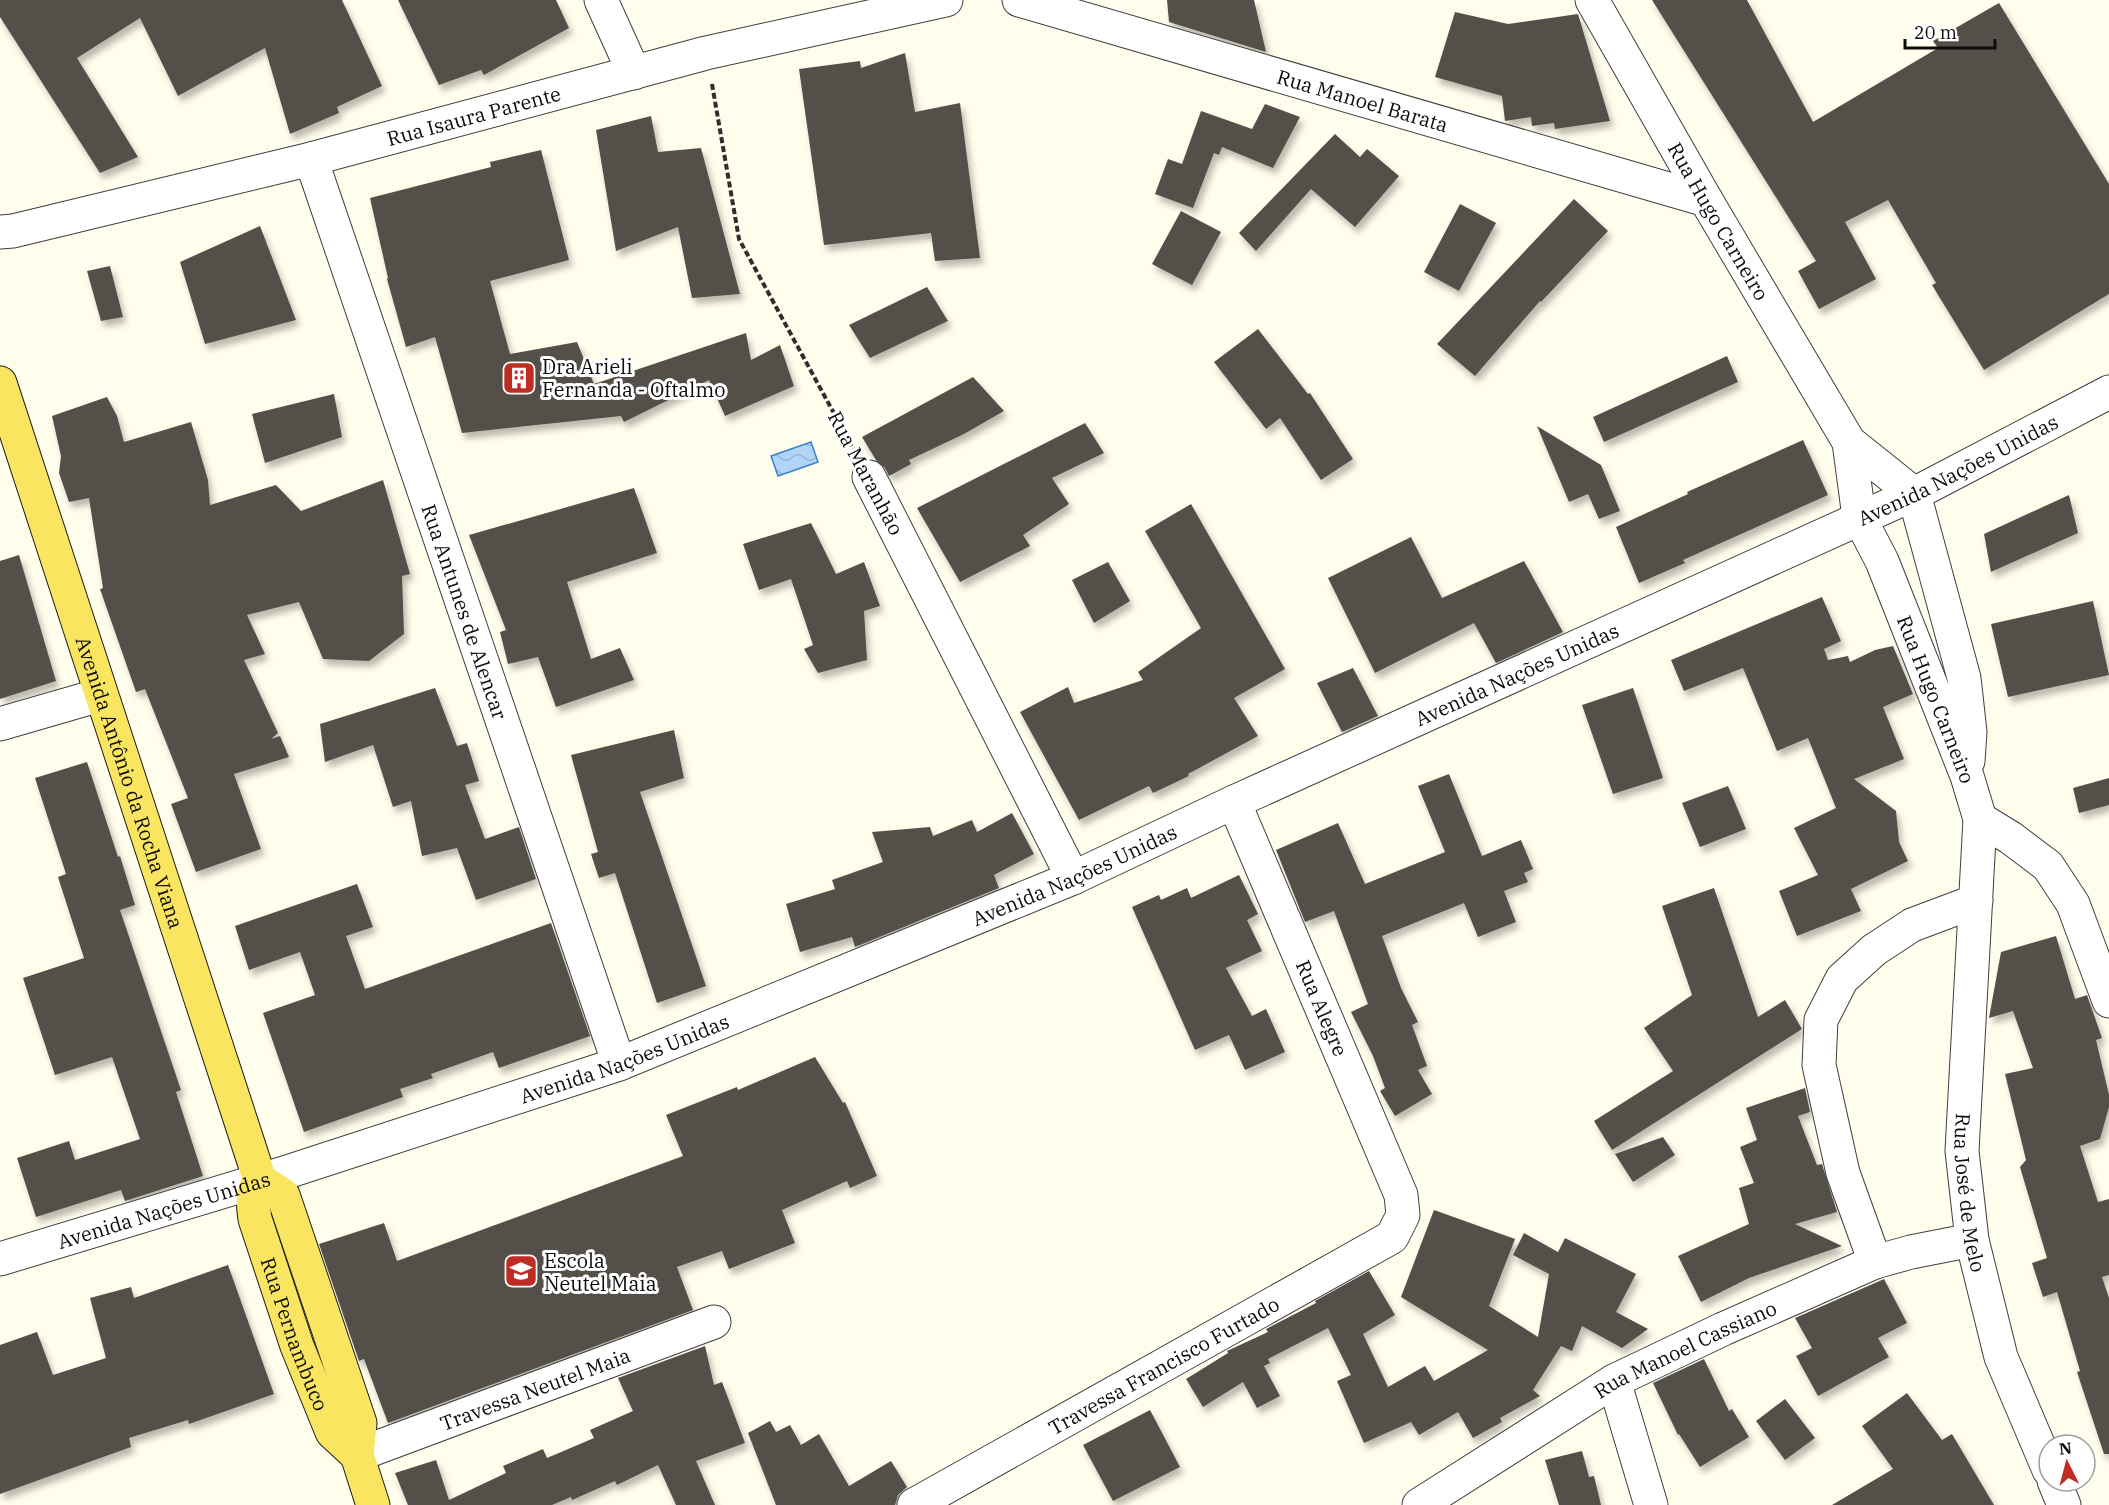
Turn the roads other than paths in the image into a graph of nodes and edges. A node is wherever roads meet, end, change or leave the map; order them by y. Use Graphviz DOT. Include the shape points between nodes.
graph roads {
  1 [pos="601,0"];
  2 [pos="946,0"];
  3 [pos="1019,0"];
  4 [pos="1592,0"];
  5 [pos="634,73"];
  6 [pos="311,159"];
  7 [pos="1706,200"];
  8 [pos="0,232"];
  9 [pos="0,383"];
  10 [pos="2109,392"];
  11 [pos="1849,442"];
  12 [pos="869,477"];
  13 [pos="1914,494"];
  14 [pos="1859,518"];
  15 [pos="100,695"];
  16 [pos="0,724"];
  17 [pos="1966,776"];
  18 [pos="1234,802"];
  19 [pos="1980,819"];
  20 [pos="1073,878"];
  21 [pos="1976,901"];
  22 [pos="2109,1001"];
  23 [pos="619,1064"];
  24 [pos="265,1192"];
  25 [pos="1403,1215"];
  26 [pos="1972,1240"];
  27 [pos="0,1259"];
  28 [pos="1875,1262"];
  29 [pos="714,1322"];
  30 [pos="1614,1381"];
  31 [pos="2037,1442"];
  32 [pos="357,1455"];
  33 [pos="373,1505"];
  34 [pos="914,1505"];
  35 [pos="1419,1505"];
  36 [pos="1651,1505"];
  1 -- 5 [label="street"];
  2 -- 5 [label="street, Rua Isaura Parente" via="706,53"];
  3 -- 7 [label="street, Rua Manoel Barata"];
  4 -- 7 [label="street, Rua Hugo Carneiro"];
  5 -- 6 [label="street, Rua Isaura Parente"];
  6 -- 8 [label="street, Rua Isaura Parente"];
  6 -- 23 [label="street, Rua Antunes de Alencar"];
  7 -- 11 [label="street, Rua Hugo Carneiro"];
  9 -- 15 [label="main road, Avenida Antônio da Rocha Viana"];
  10 -- 13 [label="street, Avenida Nações Unidas"];
  11 -- 13 [label="street, Rua Hugo Carneiro"];
  11 -- 14 [label="street, Rua Hugo Carneiro"];
  12 -- 20 [label="street, Rua Maranhão"];
  13 -- 14 [label="street, Avenida Nações Unidas"];
  13 -- 17 [label="street, Rua Hugo Carneiro" via="1964,678 1970,732"];
  14 -- 17 [label="street, Rua Hugo Carneiro" via="1882,561"];
  14 -- 18 [label="street, Avenida Nações Unidas"];
  15 -- 16 [label="street"];
  15 -- 24 [label="main road, Avenida Antônio da Rocha Viana"];
  17 -- 19 [label="street, Rua José de Melo"];
  18 -- 20 [label="street, Avenida Nações Unidas"];
  18 -- 25 [label="street, Rua Alegre" via="1401,1195"];
  19 -- 21 [label="street, Rua José de Melo"];
  19 -- 22 [label="street" via="2048,866 2073,904"];
  20 -- 23 [label="street, Avenida Nações Unidas"];
  21 -- 26 [label="street, Rua José de Melo" via="1962,1151"];
  21 -- 28 [label="street" via="1911,925 1874,950 1842,979 1821,1020 1819,1065 1843,1173"];
  23 -- 24 [label="street, Avenida Nações Unidas"];
  24 -- 27 [label="street, Avenida Nações Unidas"];
  24 -- 32 [label="main road, Rua Pernambuco" via="255,1219 297,1346 332,1432"];
  25 -- 34 [label="street, Travessa Francisco Furtado" via="1392,1237"];
  26 -- 28 [label="street, Rua Manoel Cassiano"];
  26 -- 31 [label="street, Rua José de Melo" via="2001,1357"];
  28 -- 30 [label="street, Rua Manoel Cassiano"];
  29 -- 32 [label="street, Travessa Neutel Maia"];
  30 -- 35 [label="street, Rua Manoel Cassiano"];
  30 -- 36 [label="street"];
  32 -- 33 [label="main road, Rua Pernambuco"];
}
